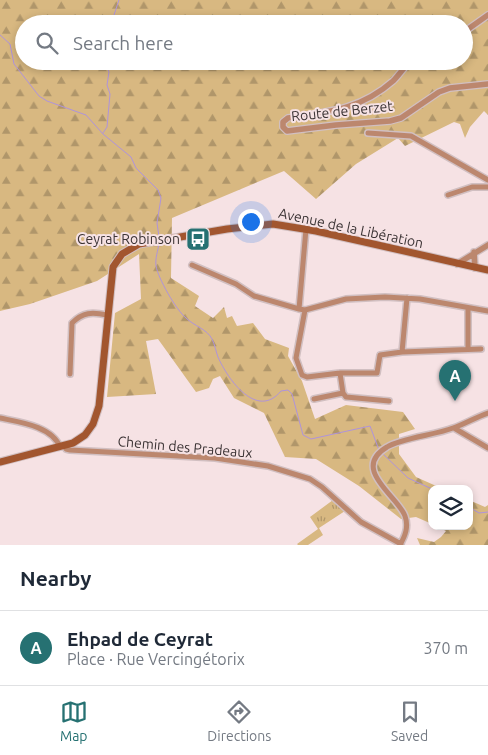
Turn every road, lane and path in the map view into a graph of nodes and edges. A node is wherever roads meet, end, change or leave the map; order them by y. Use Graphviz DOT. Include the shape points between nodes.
graph roads {
  1 [pos="488,15"];
  2 [pos="473,26"];
  3 [pos="402,70"];
  4 [pos="488,84"];
  5 [pos="368,133"];
  6 [pos="488,180"];
  7 [pos="488,187"];
  8 [pos="448,195"];
  9 [pos="306,229"];
  10 [pos="488,245"];
  11 [pos="474,252"];
  12 [pos="457,264"];
  13 [pos="192,266"];
  14 [pos="475,268"];
  15 [pos="488,270"];
  16 [pos="407,298"];
  17 [pos="468,308"];
  18 [pos="302,309"];
  19 [pos="488,311"];
  20 [pos="107,314"];
  21 [pos="468,349"];
  22 [pos="481,349"];
  23 [pos="402,352"];
  24 [pos="340,372"];
  25 [pos="70,374"];
  26 [pos="343,393"];
  27 [pos="314,400"];
  28 [pos="389,401"];
  29 [pos="488,413"];
  30 [pos="0,418"];
  31 [pos="454,428"];
  32 [pos="62,446"];
  33 [pos="488,448"];
  34 [pos="0,462"];
  35 [pos="400,545"];
  1 -- 2 [label="street"];
  3 -- 4 [label="street, Route de Berzet" via="381,91 360,102 337,112 288,118 283,127 288,131 390,121 401,118 439,92"];
  5 -- 6 [label="street" via="411,136"];
  7 -- 8 [label="street" via="472,187"];
  9 -- 12 [label="main road, Avenue de la Libération"];
  9 -- 18 [label="street"];
  9 -- 20 [label="main road, Avenue de la Libération" via="263,225 139,244 122,254 113,267"];
  10 -- 11 [label="street"];
  11 -- 12 [label="street"];
  11 -- 14 [label="street"];
  12 -- 14 [label="main road, Avenue de la Libération"];
  13 -- 18 [label="street" via="236,284 254,296"];
  14 -- 15 [label="main road, Avenue de la Libération"];
  16 -- 17 [label="street"];
  16 -- 18 [label="street" via="346,299"];
  16 -- 23 [label="street"];
  17 -- 19 [label="street"];
  17 -- 21 [label="street"];
  18 -- 24 [label="street" via="296,358 302,376"];
  20 -- 25 [label="street" via="80,315 72,324"];
  20 -- 32 [label="main road, Avenue de la Libération" via="96,419 80,439"];
  21 -- 22 [label="street"];
  21 -- 23 [label="street"];
  23 -- 24 [label="street" via="380,354 377,373"];
  24 -- 26 [label="street"];
  26 -- 27 [label="street"];
  26 -- 28 [label="street" via="346,397"];
  29 -- 31 [label="street"];
  30 -- 32 [label="street" via="37,428"];
  31 -- 33 [label="street"];
  31 -- 35 [label="street" via="386,447 374,466 376,479 401,508 407,523"];
  32 -- 34 [label="main road, Avenue de la Libération"];
  32 -- 35 [label="street, Chemin des Pradeaux" via="70,450 214,458 281,470 310,479 361,522"];
}
